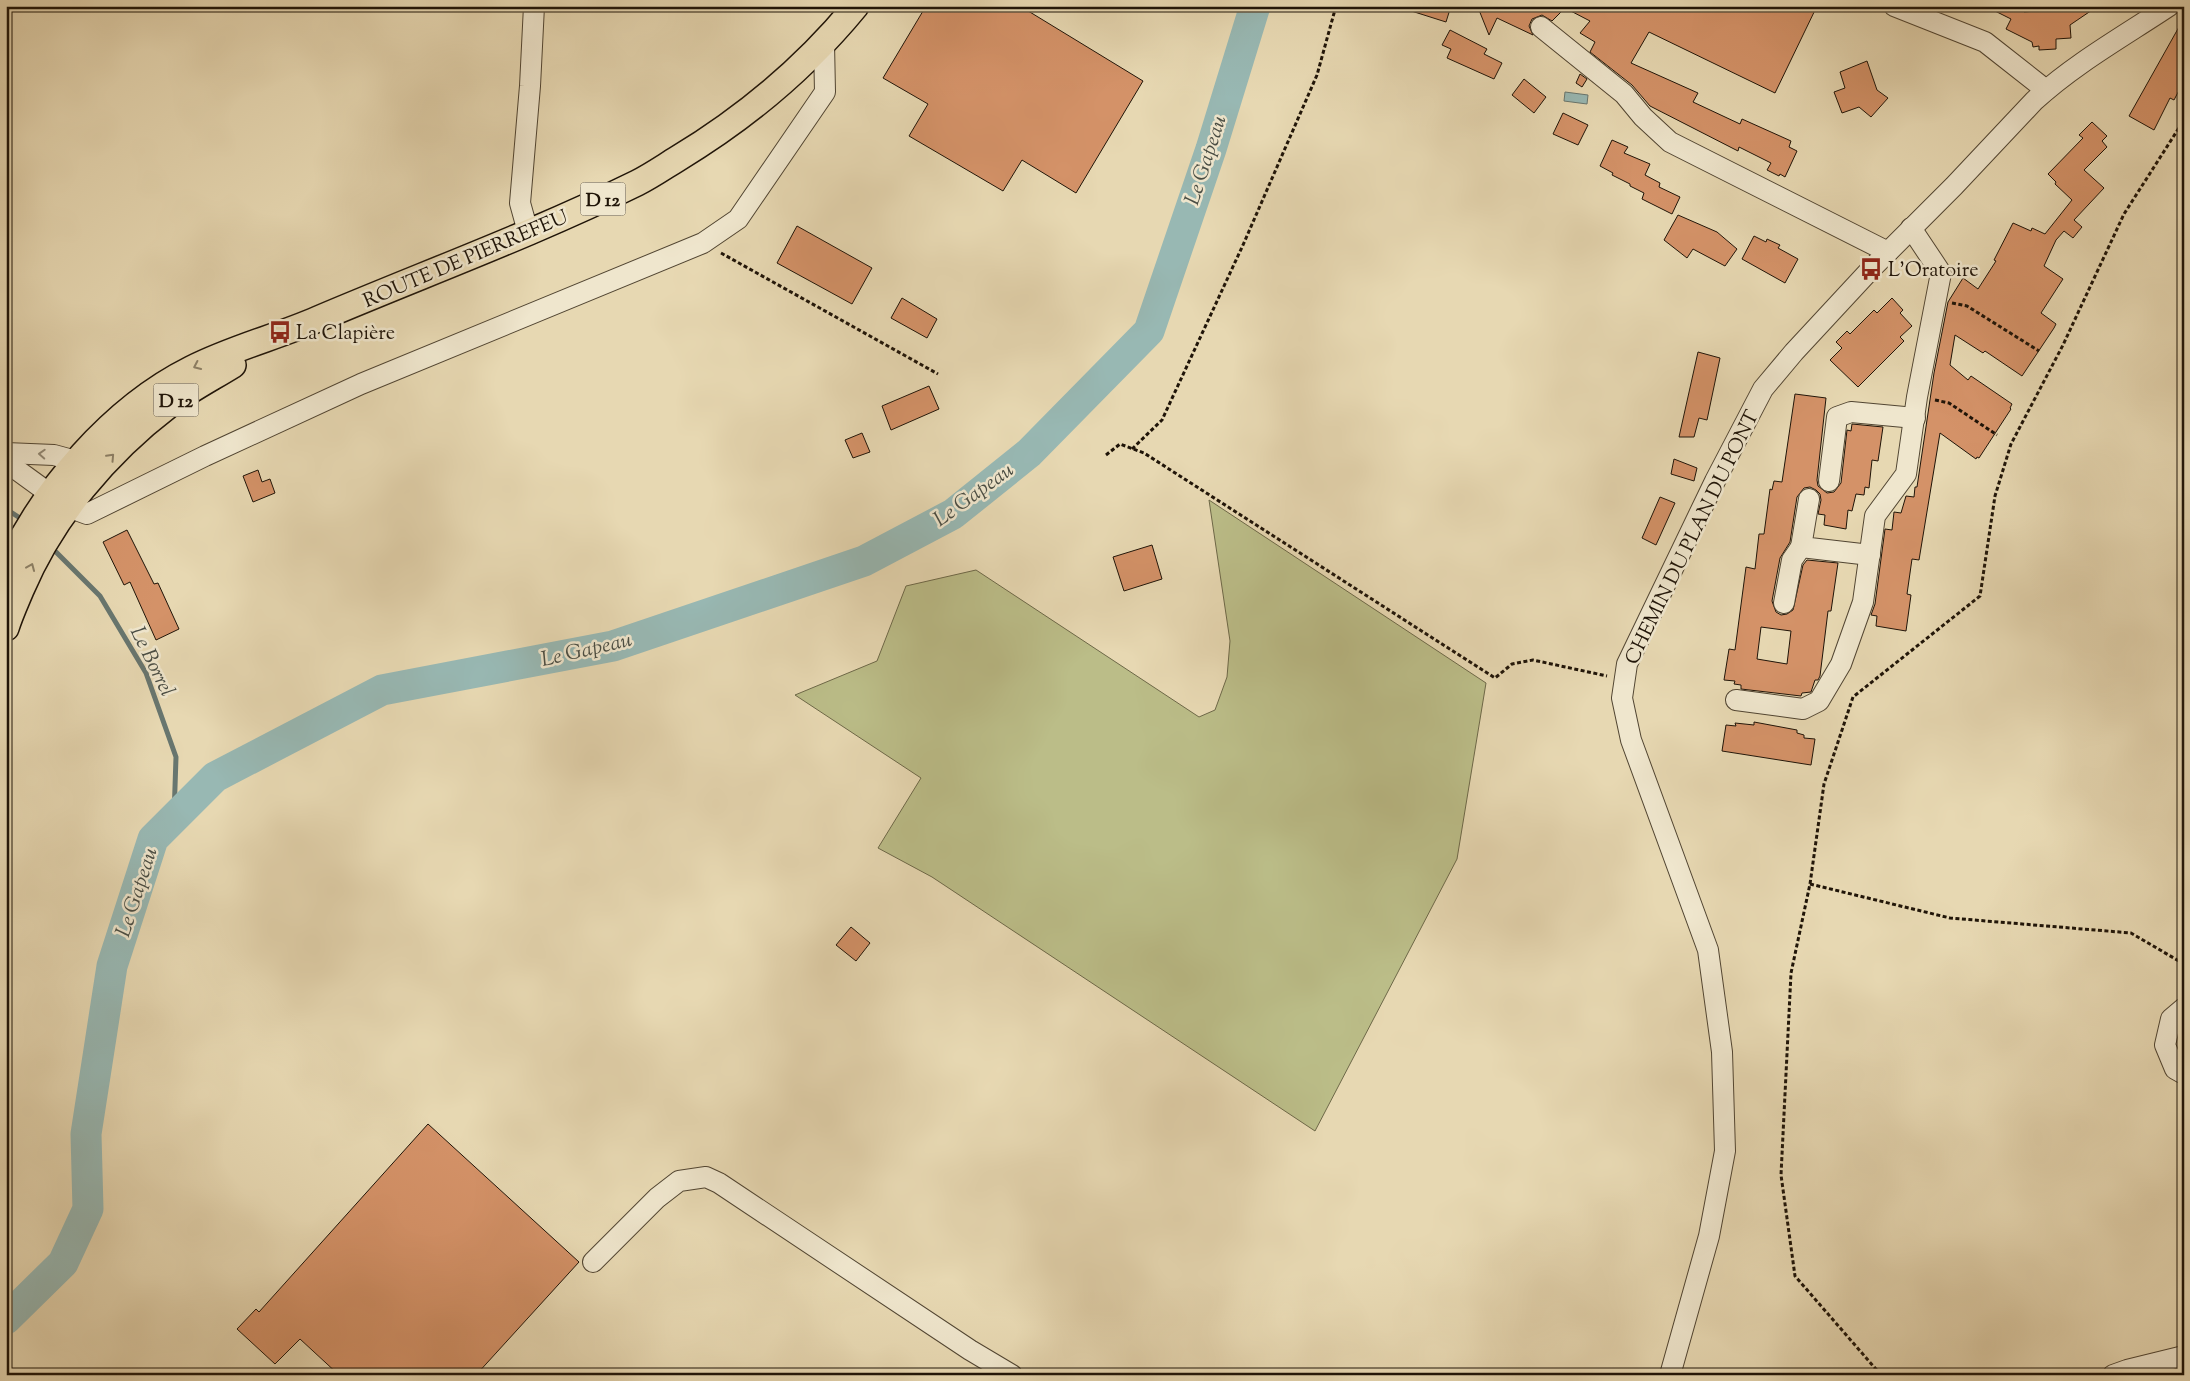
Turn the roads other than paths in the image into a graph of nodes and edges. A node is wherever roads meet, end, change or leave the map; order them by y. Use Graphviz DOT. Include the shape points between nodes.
graph roads {
  1 [pos="534,6"];
  2 [pos="856,6"];
  3 [pos="1894,6"];
  4 [pos="2170,6"];
  5 [pos="1541,27"];
  6 [pos="824,43"];
  7 [pos="2046,90"];
  8 [pos="1911,228"];
  9 [pos="528,232"];
  10 [pos="1888,252"];
  11 [pos="307,324"];
  12 [pos="1915,418"];
  13 [pos="6,453"];
  14 [pos="76,461"];
  15 [pos="6,462"];
  16 [pos="1828,481"];
  17 [pos="1809,499"];
  18 [pos="60,501"];
  19 [pos="1802,547"];
  20 [pos="1870,555"];
  21 [pos="6,570"];
  22 [pos="1784,603"];
  23 [pos="6,628"];
  24 [pos="1736,700"];
  25 [pos="2184,1008"];
  26 [pos="2184,1074"];
  27 [pos="593,1262"];
  28 [pos="2184,1356"];
  29 [pos="1012,1375"];
  30 [pos="1670,1375"];
  31 [pos="2113,1375"];
  1 -- 9 [label="street" via="520,203"];
  2 -- 6 [label="main road, ROUTE DE PIERREFEU / D 12"];
  3 -- 7 [label="street" via="1985,42"];
  4 -- 7 [label="street, CHEMIN DU PLAN DU PONT"];
  5 -- 10 [label="street" via="1624,94 1670,142"];
  6 -- 9 [label="main road, ROUTE DE PIERREFEU / D 12" via="740,117 694,149 640,182"];
  6 -- 18 [label="street" via="825,92 738,219 703,243 362,384 87,514"];
  7 -- 8 [label="street, CHEMIN DU PLAN DU PONT"];
  8 -- 10 [label="street, CHEMIN DU PLAN DU PONT"];
  8 -- 12 [label="street" via="1941,274"];
  9 -- 11 [label="main road, ROUTE DE PIERREFEU / D 12"];
  10 -- 30 [label="street, CHEMIN DU PLAN DU PONT" via="1763,389 1714,481 1627,664 1622,698 1631,740 1708,950 1722,1052 1725,1151 1709,1236"];
  11 -- 14 [label="main road, ROUTE DE PIERREFEU / D 12, one-way" via="230,352 157,388 130,408"];
  18 -- 11 [label="main road, ROUTE DE PIERREFEU / D 12, one-way" via="170,404"];
  12 -- 16 [label="street" via="1851,412 1837,417"];
  12 -- 20 [label="street" via="1906,474 1875,516"];
  14 -- 13 [label="street, one-way" via="54,455"];
  14 -- 18 [label="main road, ROUTE DE PIERREFEU / D 12"];
  15 -- 18 [label="street"];
  17 -- 19 [label="street"];
  18 -- 21 [label="main road, ROUTE DE PIERREFEU / D 12" via="30,525"];
  23 -- 18 [label="main road, ROUTE DE PIERREFEU / D 12, one-way"];
  19 -- 20 [label="street"];
  19 -- 22 [label="street" via="1792,560"];
  20 -- 24 [label="street" via="1863,602 1841,664 1819,701 1803,709"];
  25 -- 26 [label="street" via="2171,1019 2165,1045 2176,1069"];
  27 -- 29 [label="street" via="657,1198 679,1182 706,1177"];
  28 -- 31 [label="street"];
}
